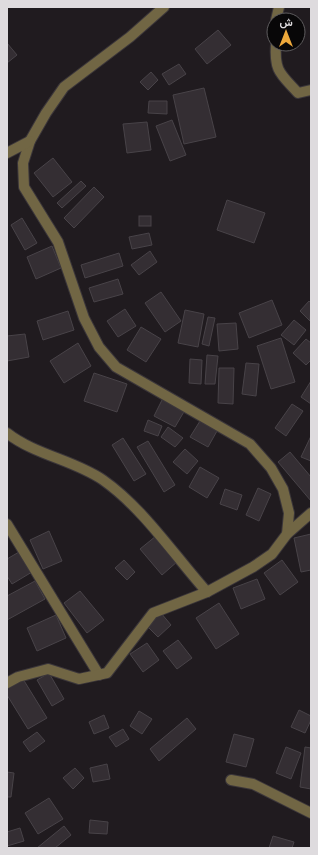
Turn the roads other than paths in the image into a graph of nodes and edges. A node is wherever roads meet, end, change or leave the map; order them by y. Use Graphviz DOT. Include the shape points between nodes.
graph roads {
  1 [pos="164,7"];
  2 [pos="276,52"];
  3 [pos="311,90"];
  4 [pos="30,141"];
  5 [pos="7,153"];
  6 [pos="7,433"];
  7 [pos="311,513"];
  8 [pos="7,524"];
  9 [pos="287,534"];
  10 [pos="207,592"];
  11 [pos="99,675"];
  12 [pos="7,683"];
  13 [pos="231,780"];
  14 [pos="311,813"];
  1 -- 4 [label="street" via="130,37 64,87"];
  2 -- 3 [label="street" via="277,68 282,76 298,93"];
  4 -- 5 [label="street"];
  4 -- 9 [label="street" via="23,163 24,187 58,242 84,318 99,347 116,367 250,444 271,468 284,490 289,513"];
  6 -- 10 [label="street" via="44,454 102,479 125,498"];
  7 -- 9 [label="street"];
  8 -- 11 [label="street"];
  9 -- 10 [label="street" via="272,554"];
  10 -- 11 [label="street" via="153,613 108,673"];
  11 -- 12 [label="street" via="79,679 48,669 18,676"];
  13 -- 14 [label="street" via="253,784"];
}
